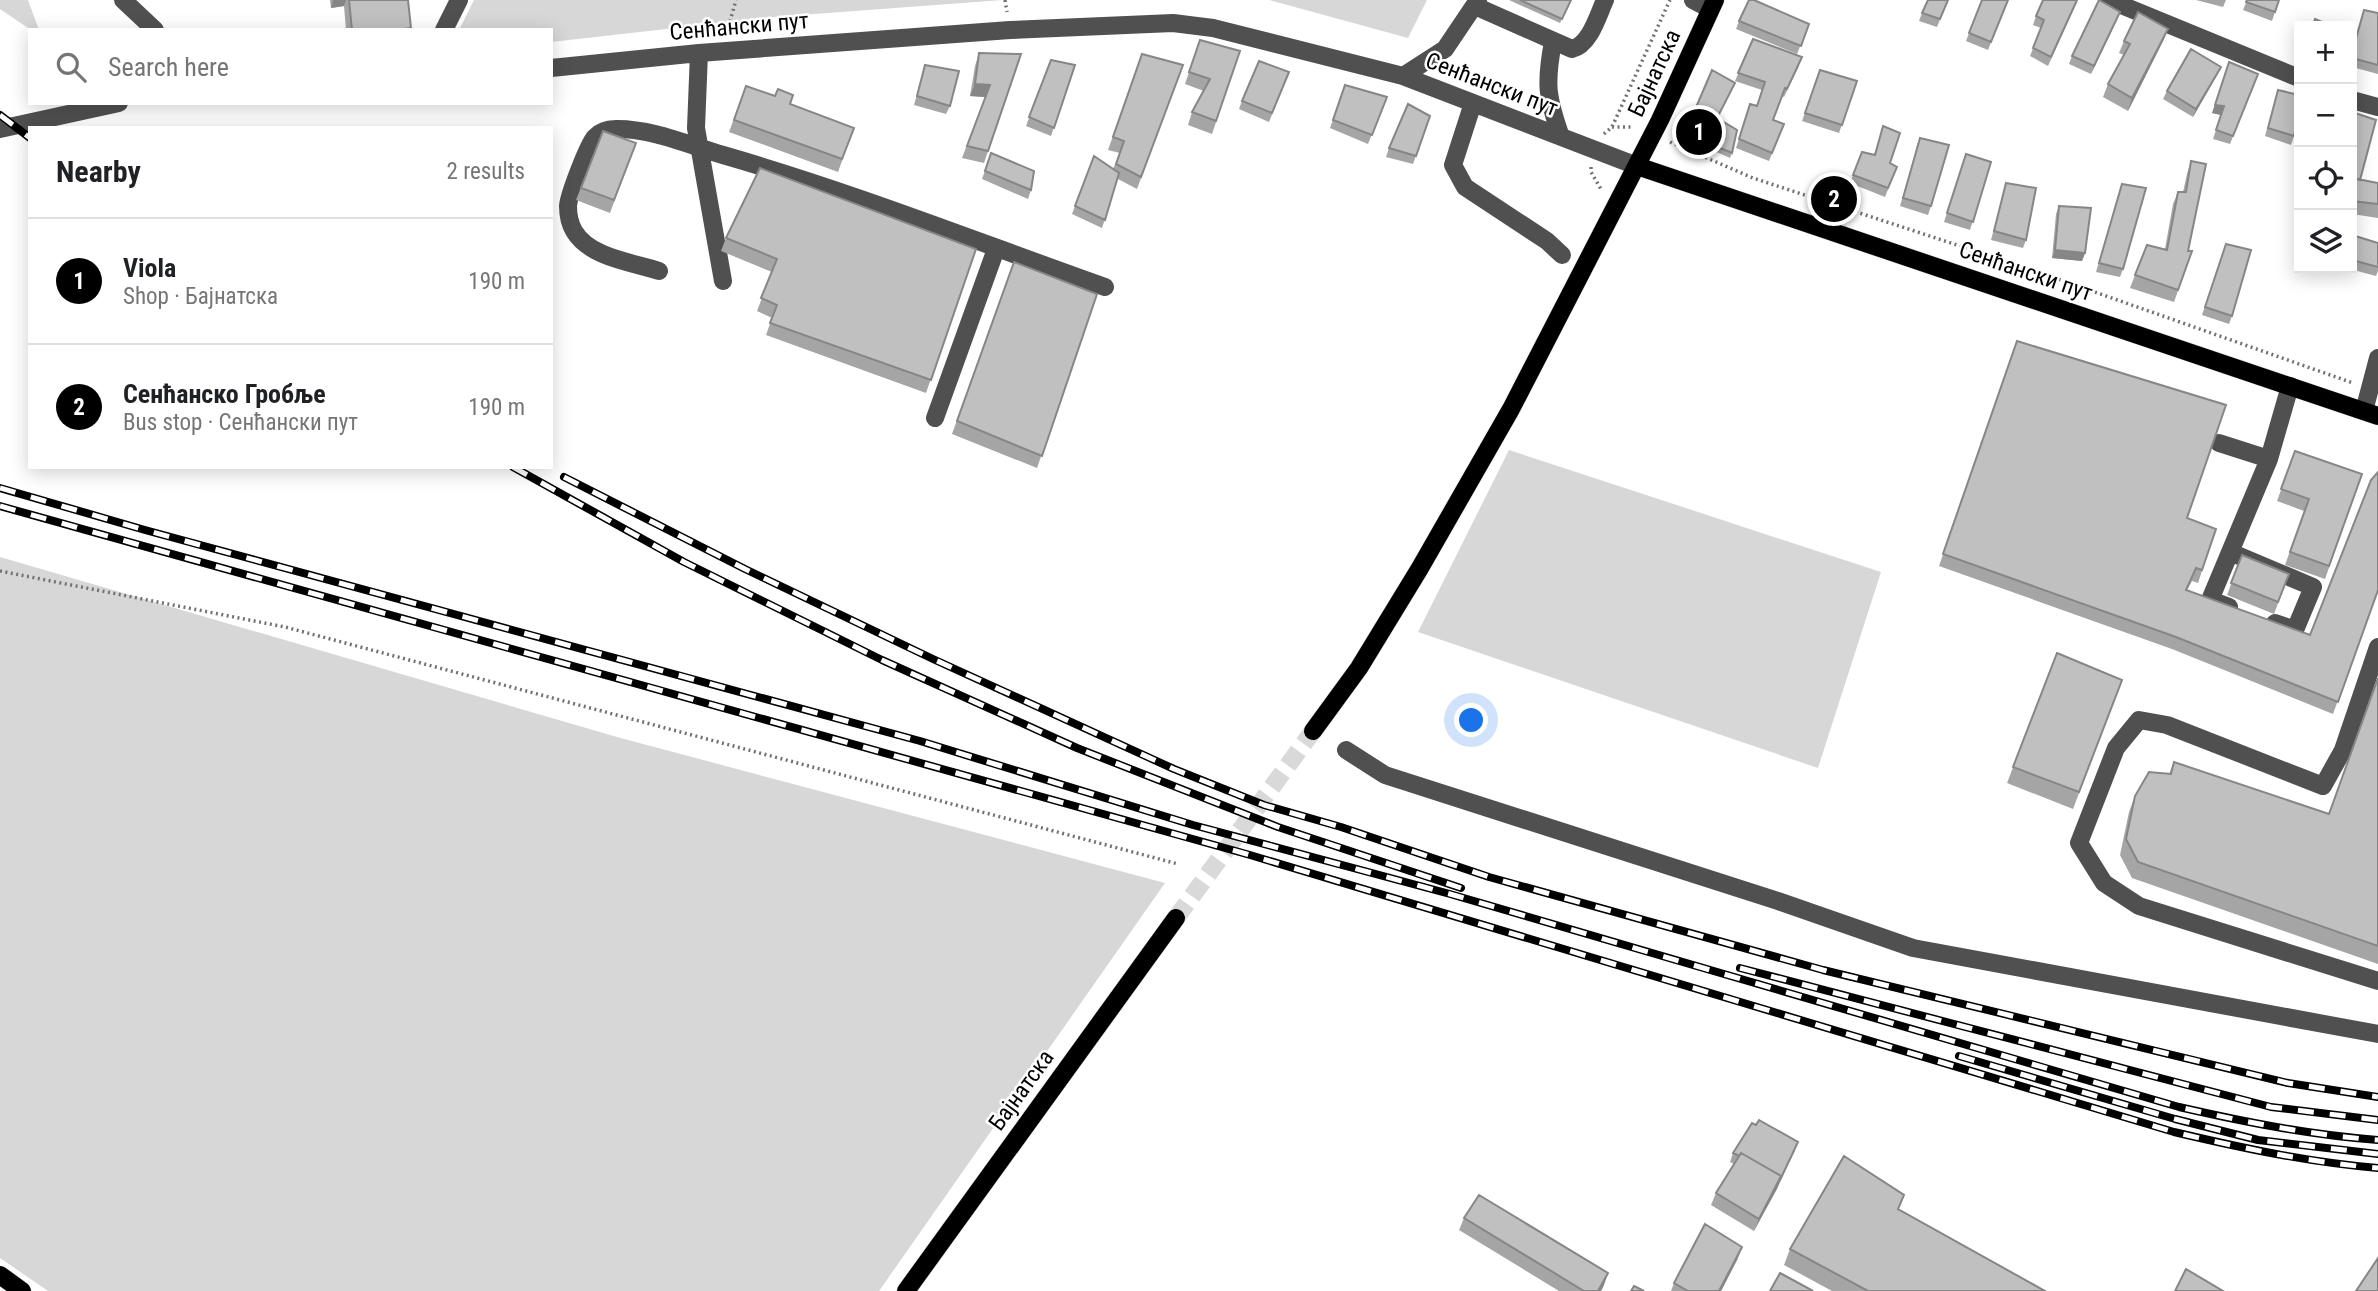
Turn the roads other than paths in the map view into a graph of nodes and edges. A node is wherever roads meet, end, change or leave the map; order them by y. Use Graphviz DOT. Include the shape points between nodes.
graph roads {
  1 [pos="123,0"];
  2 [pos="459,0"];
  3 [pos="1605,0"];
  4 [pos="1693,0"];
  5 [pos="2109,0"];
  6 [pos="1476,3"];
  7 [pos="1713,5"];
  8 [pos="142,8"];
  9 [pos="154,28"];
  10 [pos="445,28"];
  11 [pos="1553,42"];
  12 [pos="699,53"];
  13 [pos="553,68"];
  14 [pos="1402,76"];
  15 [pos="2294,76"];
  16 [pos="2357,101"];
  17 [pos="1473,103"];
  18 [pos="110,105"];
  19 [pos="2378,107"];
  20 [pos="0,129"];
  21 [pos="1561,137"];
  22 [pos="699,148"];
  23 [pos="1637,166"];
  24 [pos="996,249"];
  25 [pos="1562,255"];
  26 [pos="659,271"];
  27 [pos="723,281"];
  28 [pos="1105,287"];
  29 [pos="2378,358"];
  30 [pos="2290,386"];
  31 [pos="2371,413"];
  32 [pos="935,418"];
  33 [pos="2219,443"];
  34 [pos="2269,459"];
  35 [pos="2230,552"];
  36 [pos="2378,647"];
  37 [pos="1313,731"];
  38 [pos="1346,750"];
  39 [pos="1176,918"];
  40 [pos="2378,981"];
  41 [pos="2378,1034"];
  42 [pos="0,1275"];
  43 [pos="22,1291"];
  44 [pos="906,1291"];
  1 -- 8 [label="street"];
  2 -- 10 [label="street"];
  3 -- 11 [label="street" via="1578,48"];
  4 -- 7 [label="street"];
  5 -- 15 [label="street"];
  6 -- 11 [label="street"];
  6 -- 14 [label="street" via="1445,48"];
  7 -- 23 [label="main road, Бајнатска"];
  8 -- 9 [label="street"];
  11 -- 21 [label="street" via="1547,89"];
  12 -- 13 [label="street, Сенћански пут"];
  12 -- 14 [label="street, Сенћански пут" via="1173,23 1225,31"];
  12 -- 22 [label="street"];
  14 -- 17 [label="street, Сенћански пут"];
  16 -- 19 [label="street"];
  17 -- 21 [label="street, Сенћански пут"];
  17 -- 25 [label="street" via="1452,165 1458,177 1465,187"];
  18 -- 20 [label="street"];
  21 -- 23 [label="street, Сенћански пут"];
  22 -- 24 [label="street" via="767,167"];
  22 -- 26 [label="street" via="649,133 605,130 587,149 568,204 574,232 585,244"];
  22 -- 27 [label="street"];
  23 -- 30 [label="main road, Сенћански пут"];
  23 -- 37 [label="main road, Бајнатска" via="1466,488 1359,668"];
  24 -- 28 [label="street"];
  24 -- 32 [label="street"];
  29 -- 31 [label="street" via="2370,389"];
  30 -- 31 [label="main road, Сенћански пут"];
  30 -- 34 [label="street"];
  33 -- 34 [label="street"];
  34 -- 35 [label="street"];
  35 -- 35 [label="street" via="2210,600 2295,630 2313,587"];
  36 -- 40 [label="street" via="2343,750 2323,786 2166,725 2138,720 2116,748 2079,843 2104,883 2138,906"];
  38 -- 41 [label="street" via="1385,775 1913,948"];
  39 -- 44 [label="main road, Бајнатска"];
  42 -- 43 [label="main road"];
}
